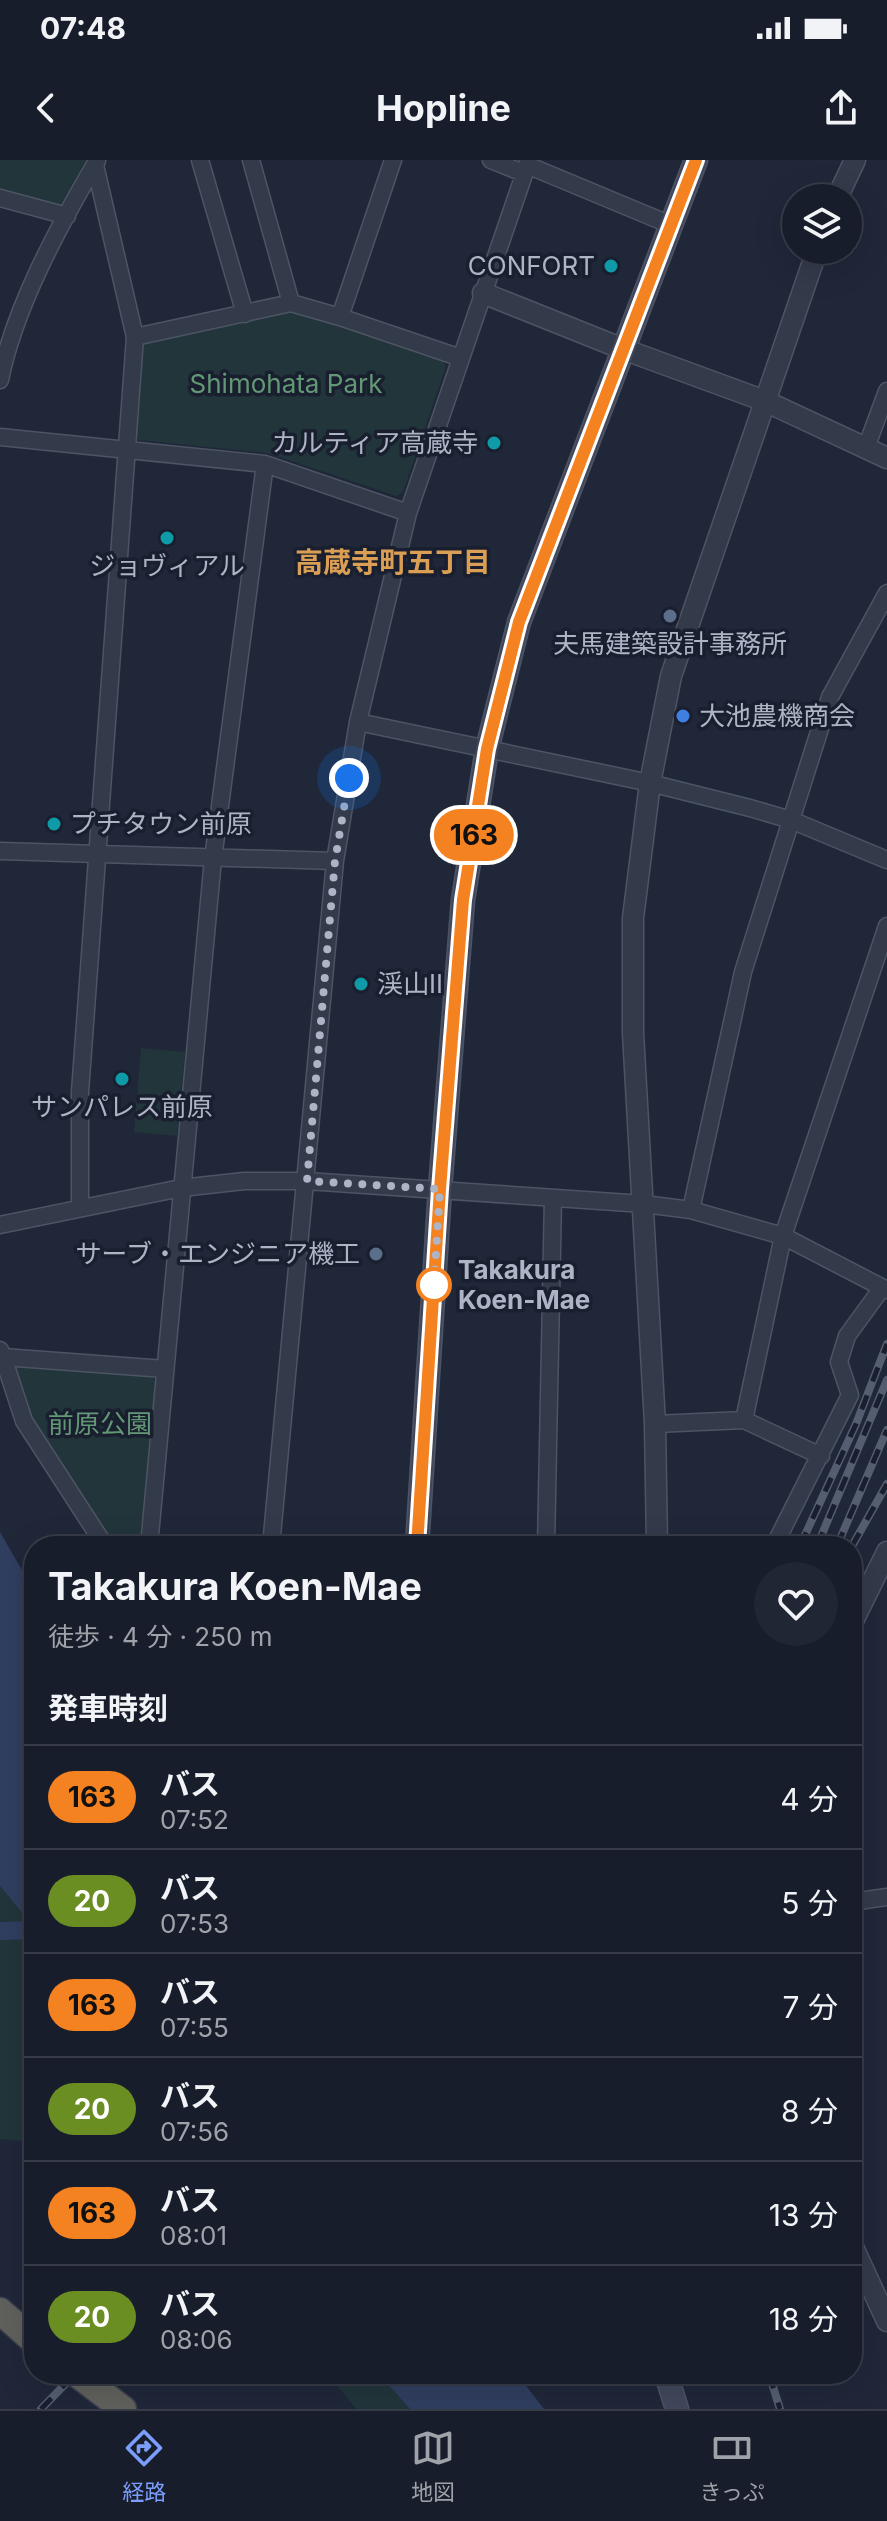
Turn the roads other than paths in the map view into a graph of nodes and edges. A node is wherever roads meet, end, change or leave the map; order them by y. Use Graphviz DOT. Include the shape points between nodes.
graph roads {
  1 [pos="200,160"];
  2 [pos="251,160"];
  3 [pos="393,160"];
  4 [pos="491,160"];
  5 [pos="696,160"];
  6 [pos="855,160"];
  7 [pos="96,162"];
  8 [pos="526,166"];
  9 [pos="844,184"];
  10 [pos="0,198"];
  11 [pos="67,216"];
  12 [pos="671,225"];
  13 [pos="812,264"];
  14 [pos="483,293"];
  15 [pos="291,303"];
  16 [pos="245,314"];
  17 [pos="340,317"];
  18 [pos="135,337"];
  19 [pos="623,349"];
  20 [pos="461,358"];
  21 [pos="0,380"];
  22 [pos="887,391"];
  23 [pos="765,401"];
  24 [pos="0,437"];
  25 [pos="866,448"];
  26 [pos="125,449"];
  27 [pos="887,458"];
  28 [pos="265,464"];
  29 [pos="408,513"];
  30 [pos="887,593"];
  31 [pos="358,722"];
  32 [pos="487,749"];
  33 [pos="650,783"];
  34 [pos="791,820"];
  35 [pos="0,851"];
  36 [pos="97,853"];
  37 [pos="213,859"];
  38 [pos="887,860"];
  39 [pos="335,861"];
  40 [pos="887,926"];
  41 [pos="307,1181"];
  42 [pos="181,1188"];
  43 [pos="440,1189"];
  44 [pos="553,1198"];
  45 [pos="644,1204"];
  46 [pos="80,1208"];
  47 [pos="691,1210"];
  48 [pos="0,1225"];
  49 [pos="783,1236"];
  50 [pos="884,1289"];
  51 [pos="1,1353"];
  52 [pos="165,1369"];
  53 [pos="744,1420"];
  54 [pos="655,1424"];
  55 [pos="821,1456"];
  56 [pos="99,1536"];
  57 [pos="150,1536"];
  58 [pos="272,1536"];
  59 [pos="418,1536"];
  60 [pos="546,1536"];
  61 [pos="657,1536"];
  62 [pos="779,1536"];
  63 [pos="887,1552"];
  64 [pos="862,1603"];
  65 [pos="887,1897"];
  66 [pos="862,1901"];
  67 [pos="862,2267"];
  68 [pos="0,2311"];
  69 [pos="887,2321"];
  70 [pos="24,2332"];
  71 [pos="90,2384"];
  72 [pos="669,2384"];
  73 [pos="123,2409"];
  74 [pos="677,2409"];
  1 -- 16 [label="street"];
  2 -- 15 [label="street"];
  3 -- 17 [label="street"];
  4 -- 8 [label="street"];
  5 -- 12 [label="main road"];
  6 -- 9 [label="street"];
  7 -- 11 [label="street"];
  7 -- 18 [label="street"];
  8 -- 12 [label="street"];
  8 -- 14 [label="street"];
  10 -- 11 [label="street"];
  11 -- 21 [label="street" via="15,328"];
  12 -- 19 [label="main road"];
  13 -- 23 [label="street"];
  14 -- 19 [label="street"];
  14 -- 20 [label="street"];
  15 -- 16 [label="street"];
  15 -- 17 [label="street"];
  16 -- 18 [label="street"];
  17 -- 20 [label="street"];
  18 -- 26 [label="street"];
  19 -- 23 [label="street"];
  19 -- 32 [label="main road" via="519,622"];
  20 -- 29 [label="street"];
  22 -- 25 [label="street"];
  23 -- 25 [label="street"];
  23 -- 33 [label="street" via="671,676"];
  24 -- 26 [label="street"];
  25 -- 27 [label="street"];
  26 -- 28 [label="street"];
  26 -- 36 [label="street"];
  28 -- 29 [label="street"];
  28 -- 37 [label="street"];
  29 -- 31 [label="street"];
  30 -- 34 [label="street" via="830,697"];
  31 -- 32 [label="street"];
  31 -- 39 [label="street"];
  32 -- 33 [label="street"];
  32 -- 43 [label="main road" via="463,900"];
  33 -- 34 [label="street"];
  33 -- 45 [label="street" via="633,918 633,1033"];
  34 -- 38 [label="street"];
  34 -- 47 [label="street" via="743,972"];
  35 -- 36 [label="street"];
  36 -- 37 [label="street"];
  36 -- 46 [label="street" via="80,1092"];
  37 -- 39 [label="street"];
  37 -- 42 [label="street"];
  39 -- 41 [label="street"];
  40 -- 49 [label="street"];
  41 -- 42 [label="street"];
  41 -- 43 [label="street"];
  41 -- 58 [label="street"];
  42 -- 46 [label="street"];
  42 -- 52 [label="street"];
  43 -- 44 [label="street"];
  43 -- 59 [label="main road"];
  44 -- 45 [label="street"];
  44 -- 60 [label="street"];
  45 -- 47 [label="street"];
  45 -- 54 [label="street"];
  46 -- 48 [label="street"];
  47 -- 49 [label="street"];
  49 -- 50 [label="street"];
  49 -- 53 [label="street"];
  50 -- 55 [label="street" via="847,1336 839,1362 850,1395"];
  51 -- 52 [label="street"];
  51 -- 56 [label="street" via="24,1421"];
  52 -- 57 [label="street"];
  53 -- 54 [label="street"];
  53 -- 55 [label="street"];
  54 -- 61 [label="street"];
  55 -- 62 [label="street"];
  63 -- 64 [label="street"];
  65 -- 66 [label="street"];
  67 -- 69 [label="street"];
  68 -- 70 [label="highway"];
  71 -- 73 [label="highway"];
  72 -- 74 [label="main road"];
}
